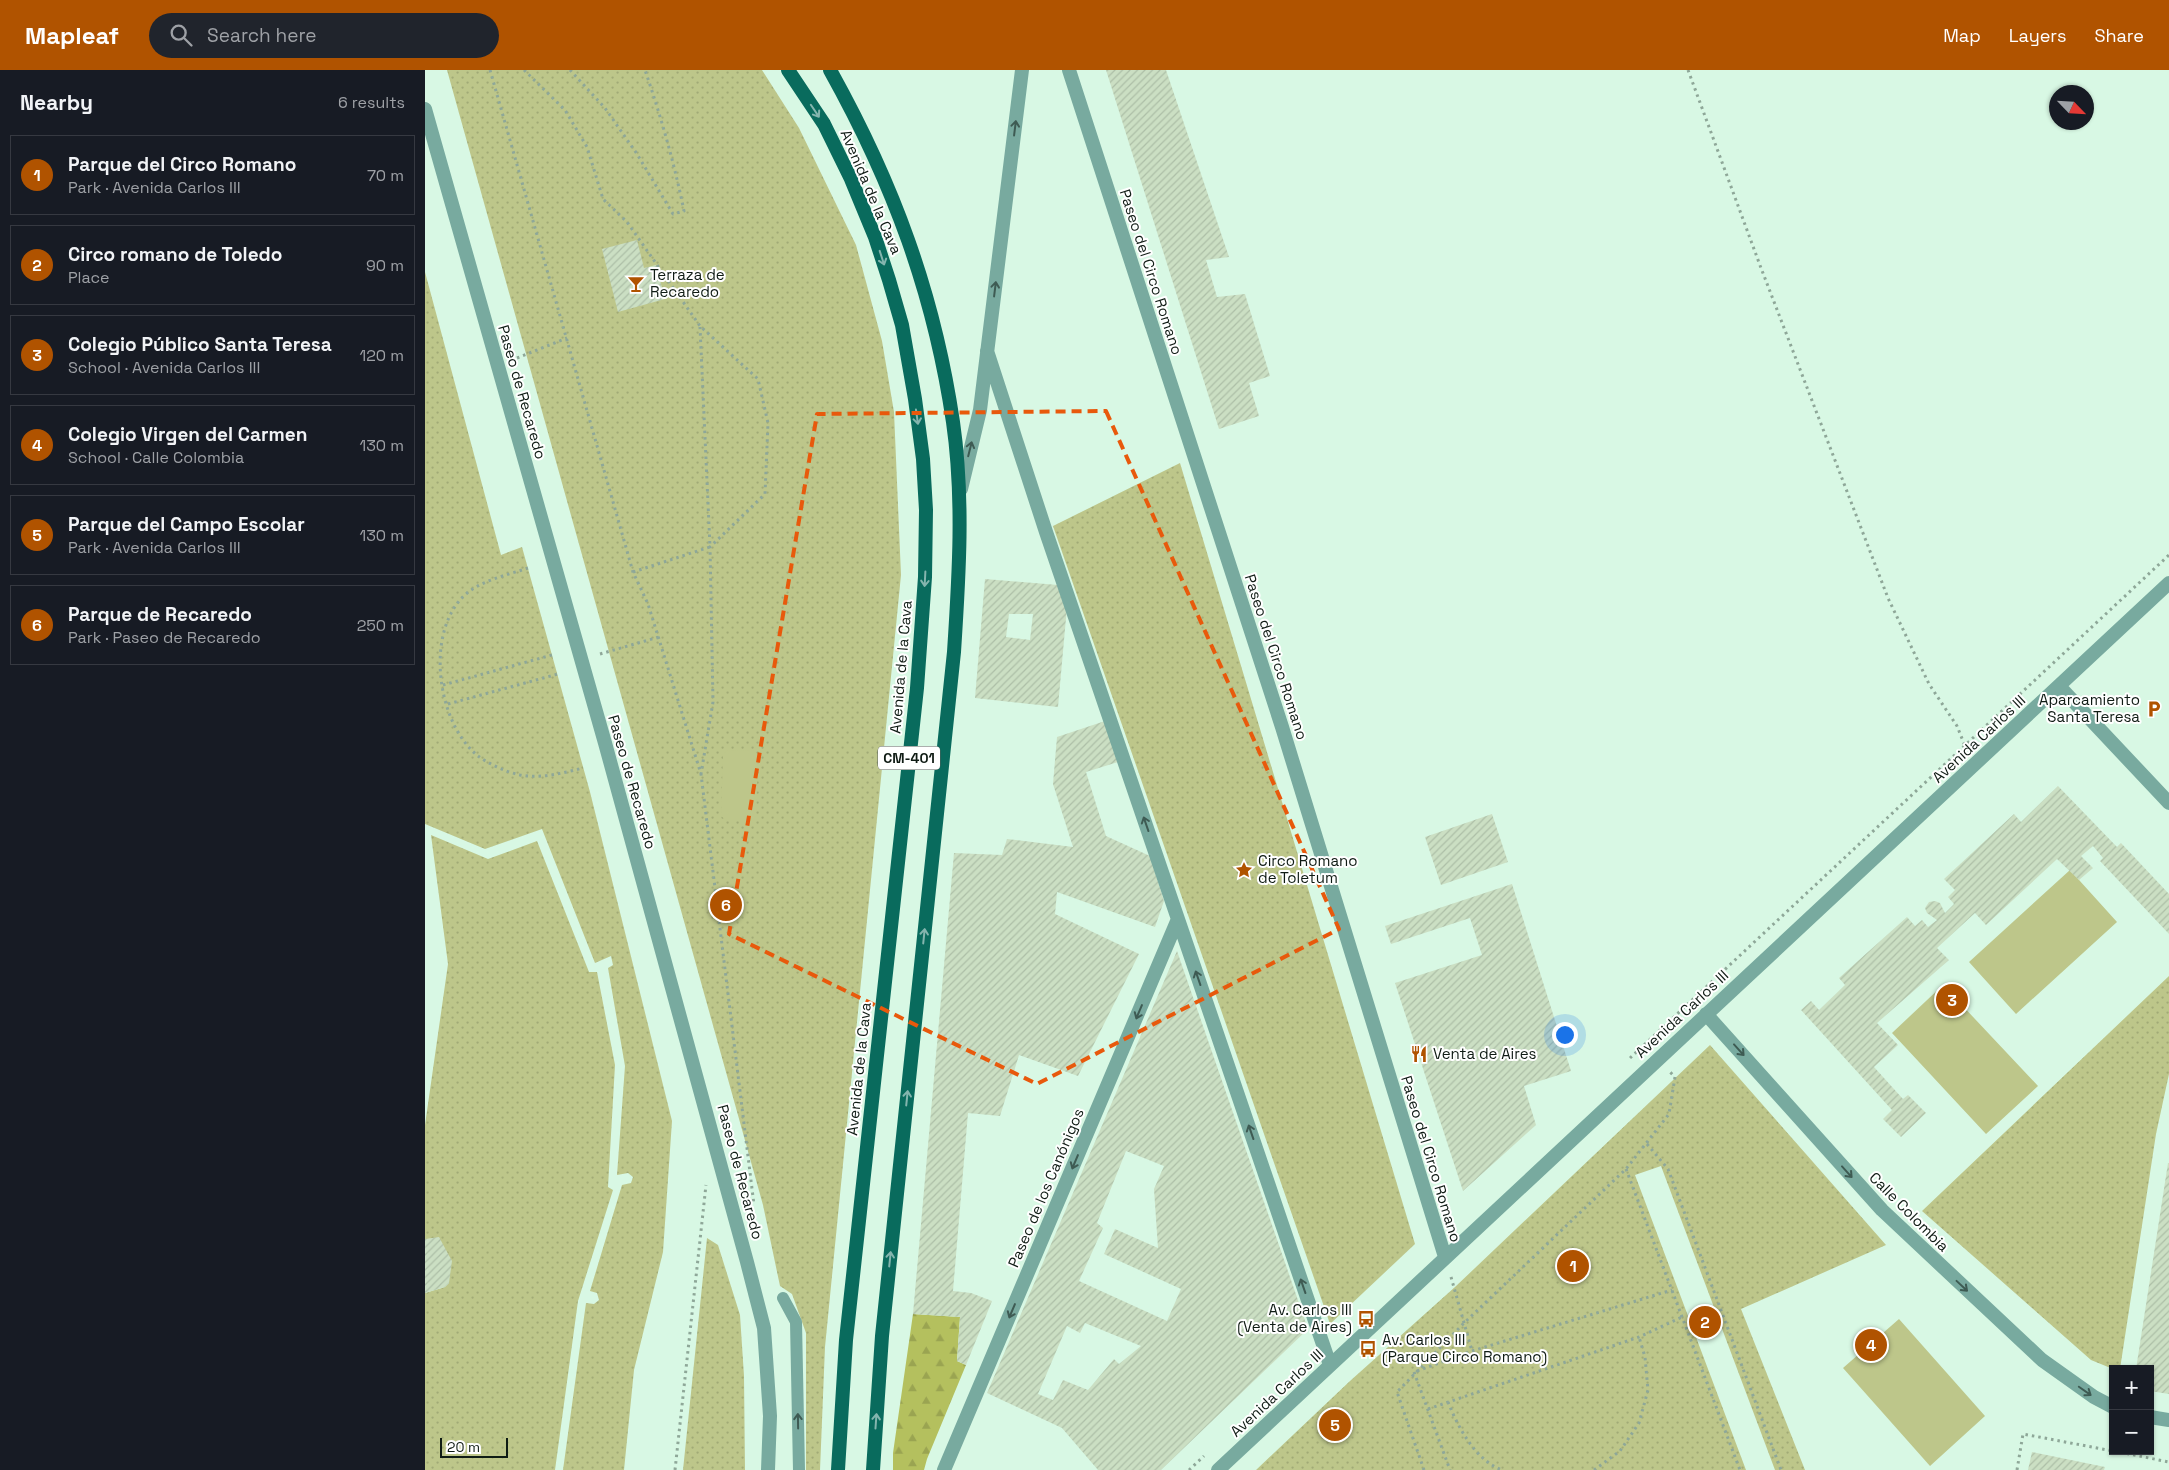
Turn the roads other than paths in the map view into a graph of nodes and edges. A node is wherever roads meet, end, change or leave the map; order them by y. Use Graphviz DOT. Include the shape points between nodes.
graph roads {
  1 [pos="789,70"];
  2 [pos="830,70"];
  3 [pos="1022,70"];
  4 [pos="1069,70"];
  5 [pos="425,109"];
  6 [pos="987,351"];
  7 [pos="959,497"];
  8 [pos="2169,583"];
  9 [pos="2059,686"];
  10 [pos="2169,803"];
  11 [pos="1178,919"];
  12 [pos="1706,1014"];
  13 [pos="1445,1257"];
  14 [pos="783,1298"];
  15 [pos="1330,1365"];
  16 [pos="2109,1405"];
  17 [pos="2154,1418"];
  18 [pos="2169,1420"];
  19 [pos="768,1470"];
  20 [pos="799,1470"];
  21 [pos="838,1470"];
  22 [pos="873,1470"];
  23 [pos="944,1470"];
  24 [pos="1219,1470"];
  1 -- 21 [label="main road, Avenida de la Cava / CM-401, one-way" via="824,124 851,179 889,280 902,325 915,399 926,510 917,688 846,1340"];
  2 -- 7 [label="main road, Avenida de la Cava / CM-401" via="885,177 923,283 953,423"];
  6 -- 3 [label="street, one-way"];
  4 -- 13 [label="street, Paseo del Circo Romano" via="1281,727"];
  5 -- 19 [label="street, Paseo de Recaredo" via="607,753 764,1328 770,1416"];
  7 -- 6 [label="street, one-way" via="980,410"];
  11 -- 6 [label="street, one-way"];
  22 -- 7 [label="main road, Avenida de la Cava / CM-401, one-way" via="882,1336 954,652 960,557"];
  8 -- 9 [label="street, Avenida Carlos III"];
  9 -- 10 [label="street"];
  9 -- 12 [label="street, Avenida Carlos III"];
  15 -- 11 [label="street, one-way"];
  11 -- 23 [label="street, Paseo de los Canónigos, one-way"];
  12 -- 13 [label="street, Avenida Carlos III"];
  12 -- 16 [label="street, Calle Colombia, one-way" via="1882,1210 2042,1360"];
  13 -- 15 [label="street, Avenida Carlos III"];
  20 -- 14 [label="lane, one-way" via="796,1322"];
  15 -- 24 [label="street, Avenida Carlos III"];
  17 -- 18 [label="street"];
}
